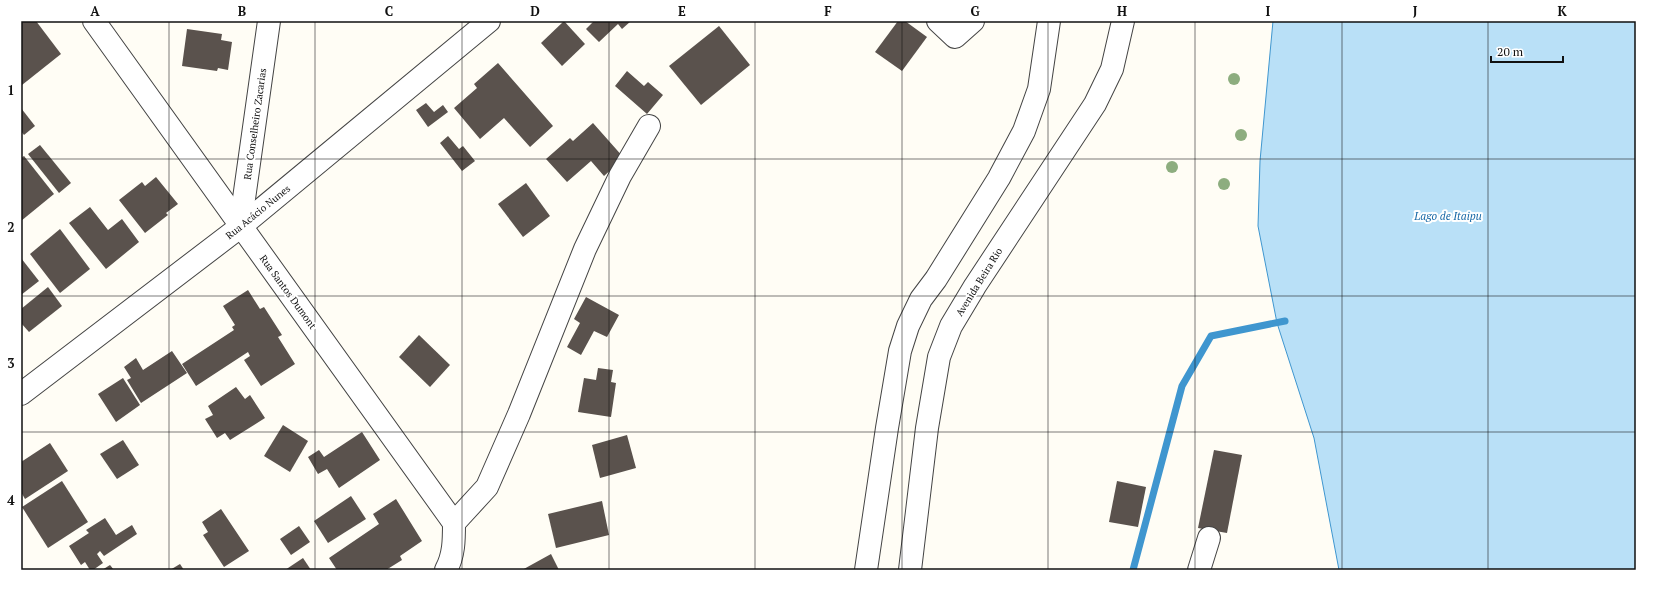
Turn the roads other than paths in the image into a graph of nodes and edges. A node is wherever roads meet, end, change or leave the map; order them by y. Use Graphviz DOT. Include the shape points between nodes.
graph roads {
  1 [pos="94,21"];
  2 [pos="269,21"];
  3 [pos="489,21"];
  4 [pos="938,21"];
  5 [pos="973,21"];
  6 [pos="1049,21"];
  7 [pos="1123,21"];
  8 [pos="648,126"];
  9 [pos="240,227"];
  10 [pos="21,394"];
  11 [pos="454,523"];
  12 [pos="1208,538"];
  13 [pos="446,570"];
  14 [pos="866,570"];
  15 [pos="910,570"];
  16 [pos="1199,570"];
  1 -- 9 [label="street, Rua Santos Dumont"];
  2 -- 9 [label="street, Rua Conselheiro Zacarias"];
  3 -- 9 [label="street, Rua Acácio Nunes"];
  4 -- 5 [label="street" via="955,37"];
  6 -- 14 [label="street" via="1039,89 1024,132 999,178 921,299 908,326 900,351"];
  7 -- 15 [label="street, Avenida Beira Rio" via="1112,69 1095,104 975,286 949,332 939,357 927,428"];
  8 -- 11 [label="street" via="620,176 585,249 520,414 487,487"];
  9 -- 10 [label="street, Rua Acácio Nunes"];
  9 -- 11 [label="street, Rua Santos Dumont"];
  11 -- 13 [label="street" via="451,561"];
  12 -- 16 [label="street"];
}
